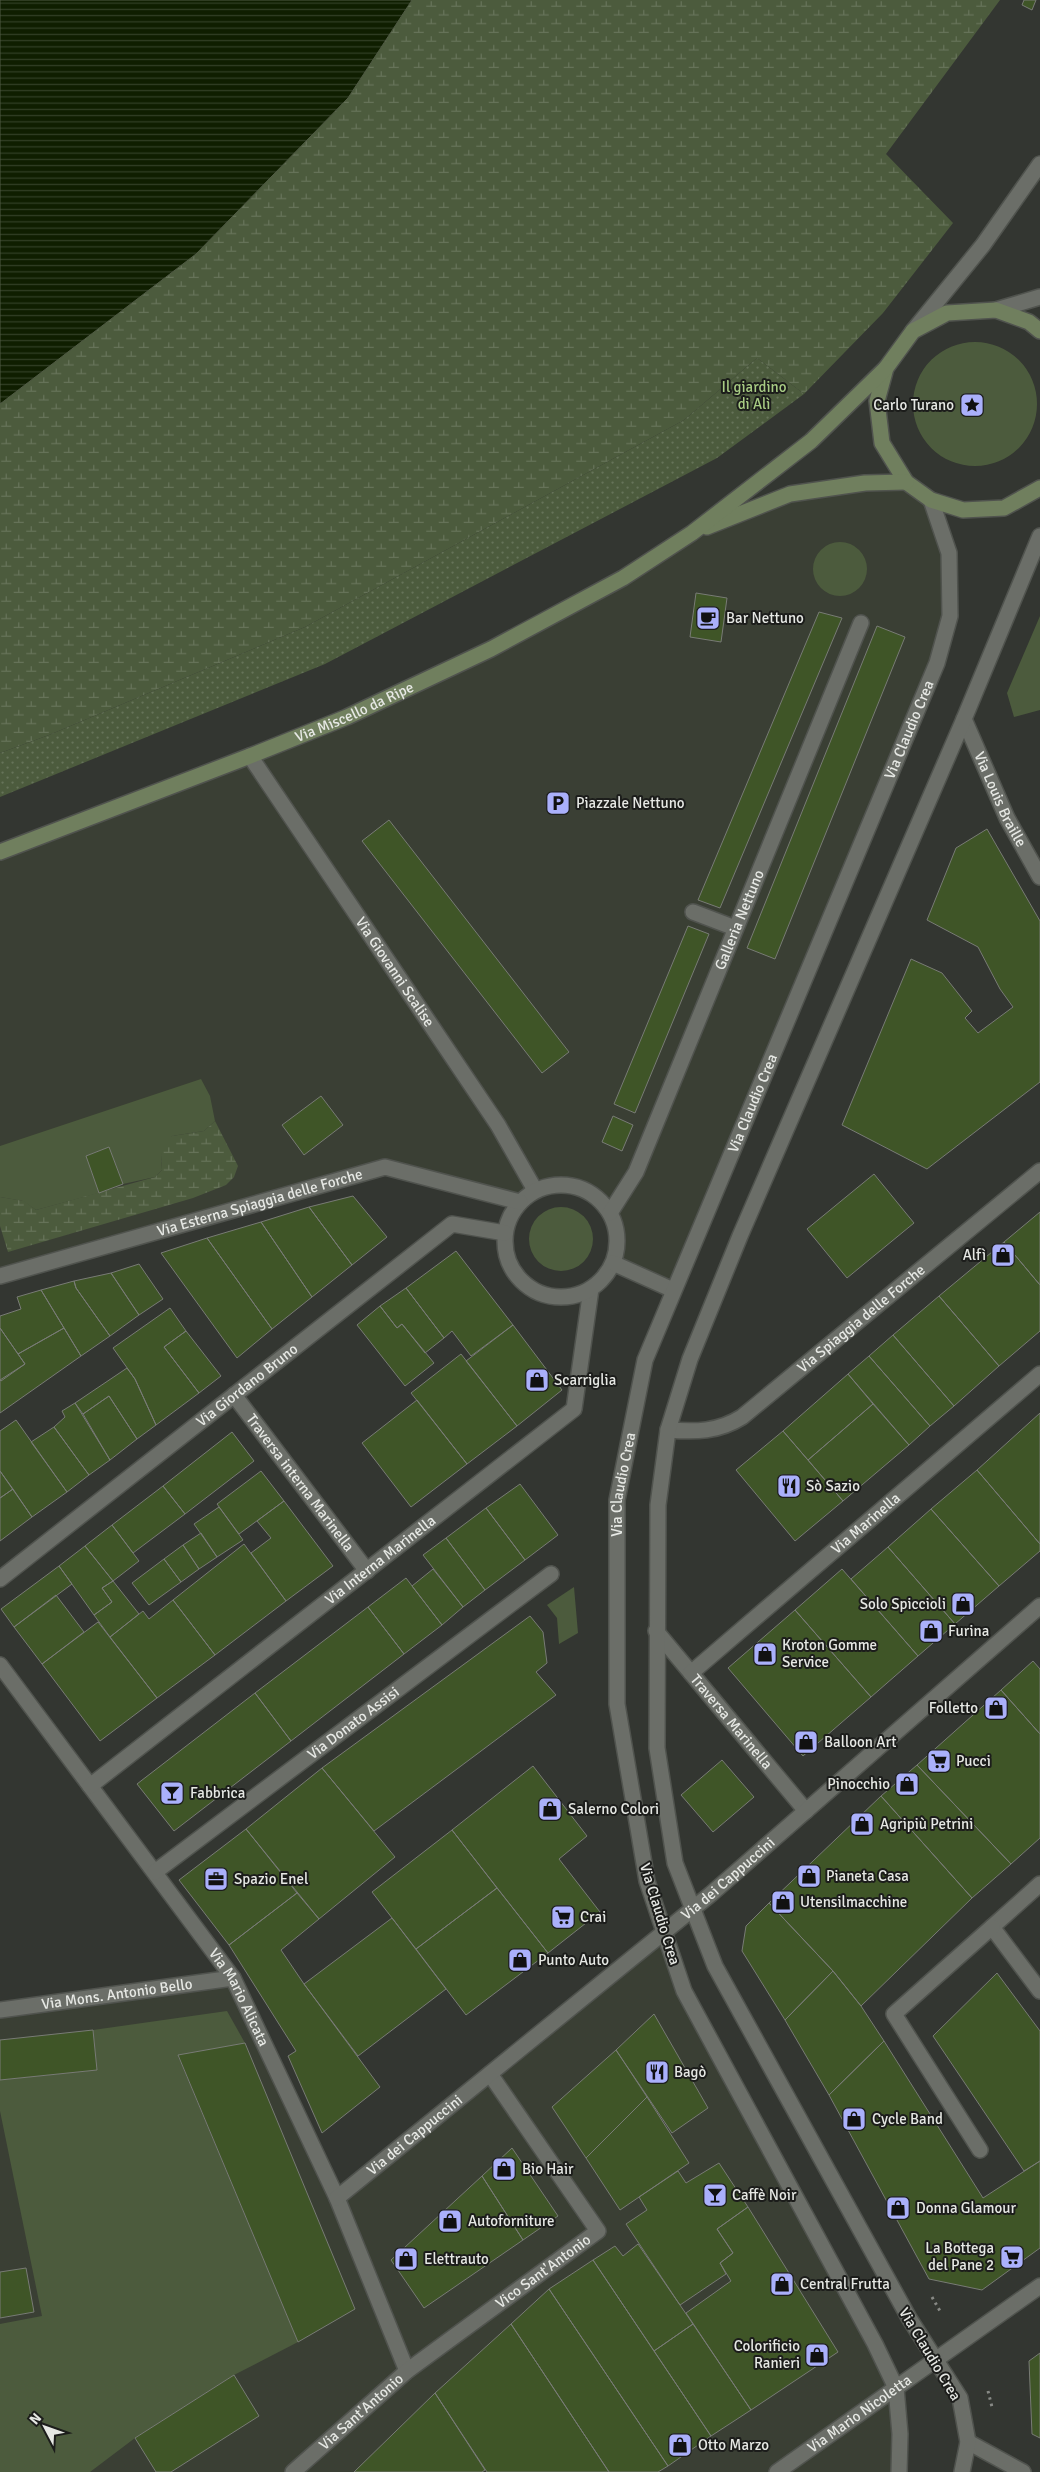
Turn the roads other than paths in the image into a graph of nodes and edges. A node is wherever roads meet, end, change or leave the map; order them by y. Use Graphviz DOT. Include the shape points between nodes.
graph roads {
  1 [pos="1040,164"];
  2 [pos="1040,298"];
  3 [pos="996,310"];
  4 [pos="913,331"];
  5 [pos="1040,331"];
  6 [pos="886,368"];
  7 [pos="906,482"];
  8 [pos="1040,488"];
  9 [pos="931,500"];
  10 [pos="692,533"];
  11 [pos="1040,536"];
  12 [pos="861,623"];
  13 [pos="964,719"];
  14 [pos="250,756"];
  15 [pos="0,852"];
  16 [pos="1040,876"];
  17 [pos="693,912"];
  18 [pos="735,928"];
  19 [pos="1040,1171"];
  20 [pos="535,1190"];
  21 [pos="520,1202"];
  22 [pos="610,1213"];
  23 [pos="505,1233"];
  24 [pos="613,1263"];
  25 [pos="0,1276"];
  26 [pos="591,1289"];
  27 [pos="673,1290"];
  28 [pos="1040,1374"];
  29 [pos="234,1395"];
  30 [pos="668,1430"];
  31 [pos="367,1571"];
  32 [pos="551,1574"];
  33 [pos="0,1579"];
  34 [pos="1040,1606"];
  35 [pos="656,1631"];
  36 [pos="0,1665"];
  37 [pos="691,1674"];
  38 [pos="90,1786"];
  39 [pos="806,1811"];
  40 [pos="155,1872"];
  41 [pos="1040,1884"];
  42 [pos="694,1909"];
  43 [pos="992,1927"];
  44 [pos="663,1934"];
  45 [pos="233,1978"];
  46 [pos="1040,1991"];
  47 [pos="0,2010"];
  48 [pos="490,2074"];
  49 [pos="980,2150"];
  50 [pos="337,2198"];
  51 [pos="1040,2286"];
  52 [pos="934,2361"];
  53 [pos="407,2371"];
  54 [pos="896,2388"];
  55 [pos="968,2442"];
  56 [pos="293,2472"];
  57 [pos="777,2472"];
  58 [pos="899,2472"];
  59 [pos="962,2472"];
  60 [pos="1023,2472"];
  1 -- 4 [label="street" via="983,245"];
  2 -- 3 [label="street"];
  3 -- 4 [label="main road" via="947,313"];
  3 -- 5 [label="main road" via="1029,322"];
  4 -- 6 [label="main road"];
  6 -- 7 [label="main road" via="877,401 882,443"];
  6 -- 10 [label="main road" via="811,441"];
  7 -- 9 [label="main road"];
  7 -- 10 [label="main road" via="865,483 790,494"];
  8 -- 9 [label="main road" via="1004,508 962,510"];
  9 -- 27 [label="street, Via Claudio Crea" via="949,553 950,616 937,663"];
  10 -- 14 [label="main road, Via Miscello da Ripe" via="623,578 491,649 347,717"];
  11 -- 13 [label="street, Via Claudio Crea"];
  12 -- 18 [label="street, Galleria Nettuno"];
  13 -- 16 [label="street, Via Louis Braille" via="1007,818"];
  13 -- 30 [label="street, Via Claudio Crea" via="740,1236 690,1359"];
  14 -- 15 [label="main road, Via Miscello da Ripe"];
  14 -- 20 [label="street, Via Giovanni Scalise" via="498,1125"];
  17 -- 18 [label="street"];
  18 -- 22 [label="street, Galleria Nettuno" via="636,1172"];
  19 -- 30 [label="street, Via Spiaggia delle Forche" via="742,1417 712,1430"];
  20 -- 21 [label="street"];
  20 -- 22 [label="street" via="553,1184 581,1187 598,1197"];
  21 -- 23 [label="street" via="509,1218"];
  21 -- 25 [label="street, Via Esterna Spiaggia delle Forche" via="385,1167"];
  22 -- 24 [label="street" via="618,1237"];
  23 -- 26 [label="street" via="505,1252 522,1282 552,1297 572,1296"];
  23 -- 29 [label="street, Via Giordano Bruno" via="452,1224"];
  24 -- 26 [label="street" via="602,1280"];
  24 -- 27 [label="street"];
  26 -- 31 [label="street, Via Interna Marinella" via="574,1409"];
  27 -- 44 [label="street, Via Claudio Crea" via="645,1360 617,1500 617,1704 646,1881"];
  28 -- 37 [label="street, Via Marinella"];
  29 -- 31 [label="street, Traversa interna Marinella"];
  29 -- 33 [label="street, Via Giordano Bruno"];
  30 -- 35 [label="street, Via Claudio Crea" via="658,1505"];
  31 -- 38 [label="street, Via Interna Marinella"];
  32 -- 40 [label="street, Via Donato Assisi"];
  34 -- 39 [label="street, Via dei Cappuccini"];
  35 -- 37 [label="street, Traversa Marinella"];
  35 -- 42 [label="street, Via Claudio Crea" via="657,1748 675,1863"];
  36 -- 38 [label="street, Via Mario Alicata"];
  37 -- 39 [label="street, Traversa Marinella"];
  38 -- 40 [label="street, Via Mario Alicata"];
  39 -- 42 [label="street, Via dei Cappuccini"];
  40 -- 45 [label="street, Via Mario Alicata"];
  41 -- 43 [label="street"];
  42 -- 44 [label="street, Via dei Cappuccini"];
  42 -- 52 [label="street, Via Claudio Crea" via="715,1966"];
  43 -- 46 [label="street"];
  43 -- 49 [label="street" via="894,2014"];
  44 -- 48 [label="street, Via dei Cappuccini"];
  44 -- 54 [label="street, Via Claudio Crea" via="684,1991"];
  45 -- 47 [label="street, Via Mons. Antonio Bello"];
  45 -- 50 [label="street, Via Mario Alicata"];
  48 -- 50 [label="street, Via dei Cappuccini"];
  48 -- 53 [label="street, Vico Sant'Antonio" via="598,2231"];
  50 -- 53 [label="street, Via Mario Alicata"];
  51 -- 52 [label="street, Via Mario Nicoletta"];
  52 -- 54 [label="street, Via Mario Nicoletta"];
  52 -- 55 [label="street, Via Claudio Crea" via="960,2398"];
  53 -- 56 [label="street, Via Sant'Antonio"];
  54 -- 57 [label="street, Via Mario Nicoletta"];
  54 -- 58 [label="street, Via Claudio Crea"];
  55 -- 59 [label="street, Via Claudio Crea"];
  55 -- 60 [label="street"];
}
